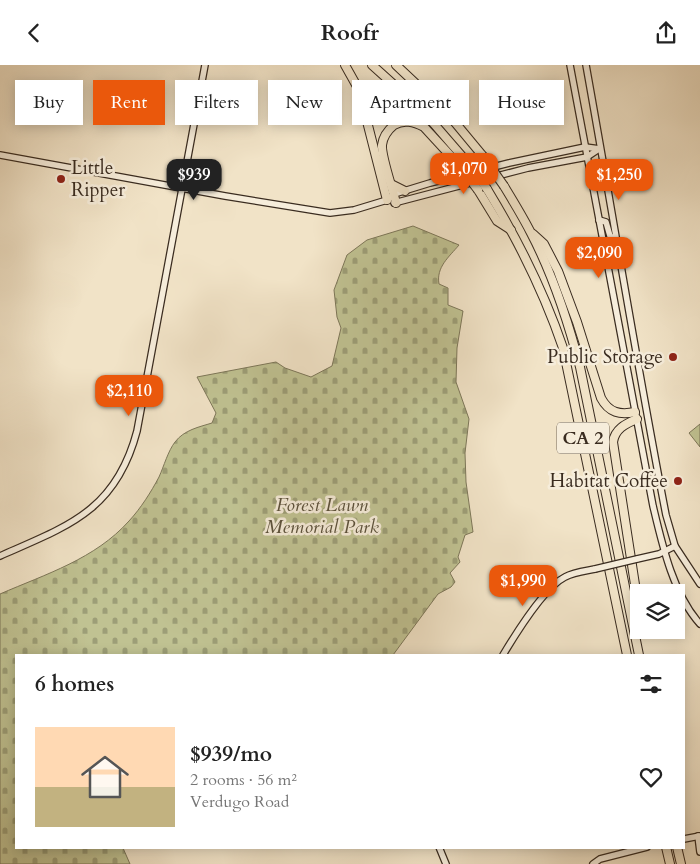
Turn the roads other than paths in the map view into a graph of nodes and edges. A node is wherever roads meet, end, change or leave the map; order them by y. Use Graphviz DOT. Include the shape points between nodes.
graph roads {
  1 [pos="205,65"];
  2 [pos="345,65"];
  3 [pos="372,65"];
  4 [pos="396,65"];
  5 [pos="570,65"];
  6 [pos="586,65"];
  7 [pos="585,147"];
  8 [pos="600,149"];
  9 [pos="0,155"];
  10 [pos="587,157"];
  11 [pos="391,184"];
  12 [pos="181,189"];
  13 [pos="405,191"];
  14 [pos="394,194"];
  15 [pos="387,200"];
  16 [pos="396,203"];
  17 [pos="599,220"];
  18 [pos="512,230"];
  19 [pos="531,233"];
  20 [pos="615,238"];
  21 [pos="636,415"];
  22 [pos="675,546"];
  23 [pos="664,551"];
  24 [pos="0,556"];
  25 [pos="635,584"];
  26 [pos="700,584"];
  27 [pos="630,611"];
  28 [pos="700,624"];
  29 [pos="636,639"];
  30 [pos="504,654"];
  31 [pos="627,654"];
  32 [pos="639,654"];
  33 [pos="696,836"];
  34 [pos="441,849"];
  35 [pos="639,849"];
  36 [pos="666,849"];
  37 [pos="677,849"];
  38 [pos="700,852"];
  39 [pos="446,864"];
  40 [pos="593,864"];
  41 [pos="670,864"];
  42 [pos="681,864"];
  1 -- 12 [label="main road"];
  2 -- 15 [label="highway" via="358,90"];
  3 -- 18 [label="highway, CA 2, bridge" via="422,109 467,162"];
  4 -- 19 [label="highway, CA 2, bridge" via="448,114 482,155"];
  5 -- 7 [label="main road"];
  6 -- 8 [label="main road"];
  7 -- 8 [label="main road"];
  7 -- 10 [label="main road"];
  7 -- 13 [label="main road" via="509,163"];
  8 -- 10 [label="main road"];
  8 -- 20 [label="main road"];
  9 -- 12 [label="main road"];
  10 -- 16 [label="main road" via="528,168"];
  10 -- 17 [label="main road"];
  11 -- 13 [label="highway"];
  11 -- 14 [label="highway"];
  11 -- 18 [label="highway, bridge" via="382,145 388,131 399,123 410,121 424,127 459,165 497,221"];
  12 -- 15 [label="main road" via="330,213"];
  12 -- 24 [label="main road" via="137,431 122,472 85,513 63,528"];
  13 -- 14 [label="main road"];
  14 -- 15 [label="main road"];
  14 -- 16 [label="highway"];
  15 -- 16 [label="main road"];
  17 -- 20 [label="main road" via="606,222 610,237"];
  17 -- 21 [label="main road"];
  18 -- 31 [label="highway, CA 2" via="554,320 563,348"];
  19 -- 21 [label="highway" via="544,244 558,271 605,405 613,411"];
  19 -- 27 [label="highway, CA 2" via="556,289 580,367"];
  20 -- 22 [label="main road" via="666,515"];
  21 -- 23 [label="main road" via="648,486"];
  21 -- 25 [label="highway" via="614,437"];
  22 -- 23 [label="main road"];
  22 -- 26 [label="main road"];
  23 -- 28 [label="main road" via="684,599"];
  23 -- 30 [label="main road, bridge" via="564,577 545,594"];
  29 -- 32 [label="highway, CA 2"];
  33 -- 38 [label="main road"];
  34 -- 39 [label="main road"];
  35 -- 40 [label="main road" via="600,859"];
  36 -- 41 [label="highway"];
  37 -- 42 [label="highway"];
}
